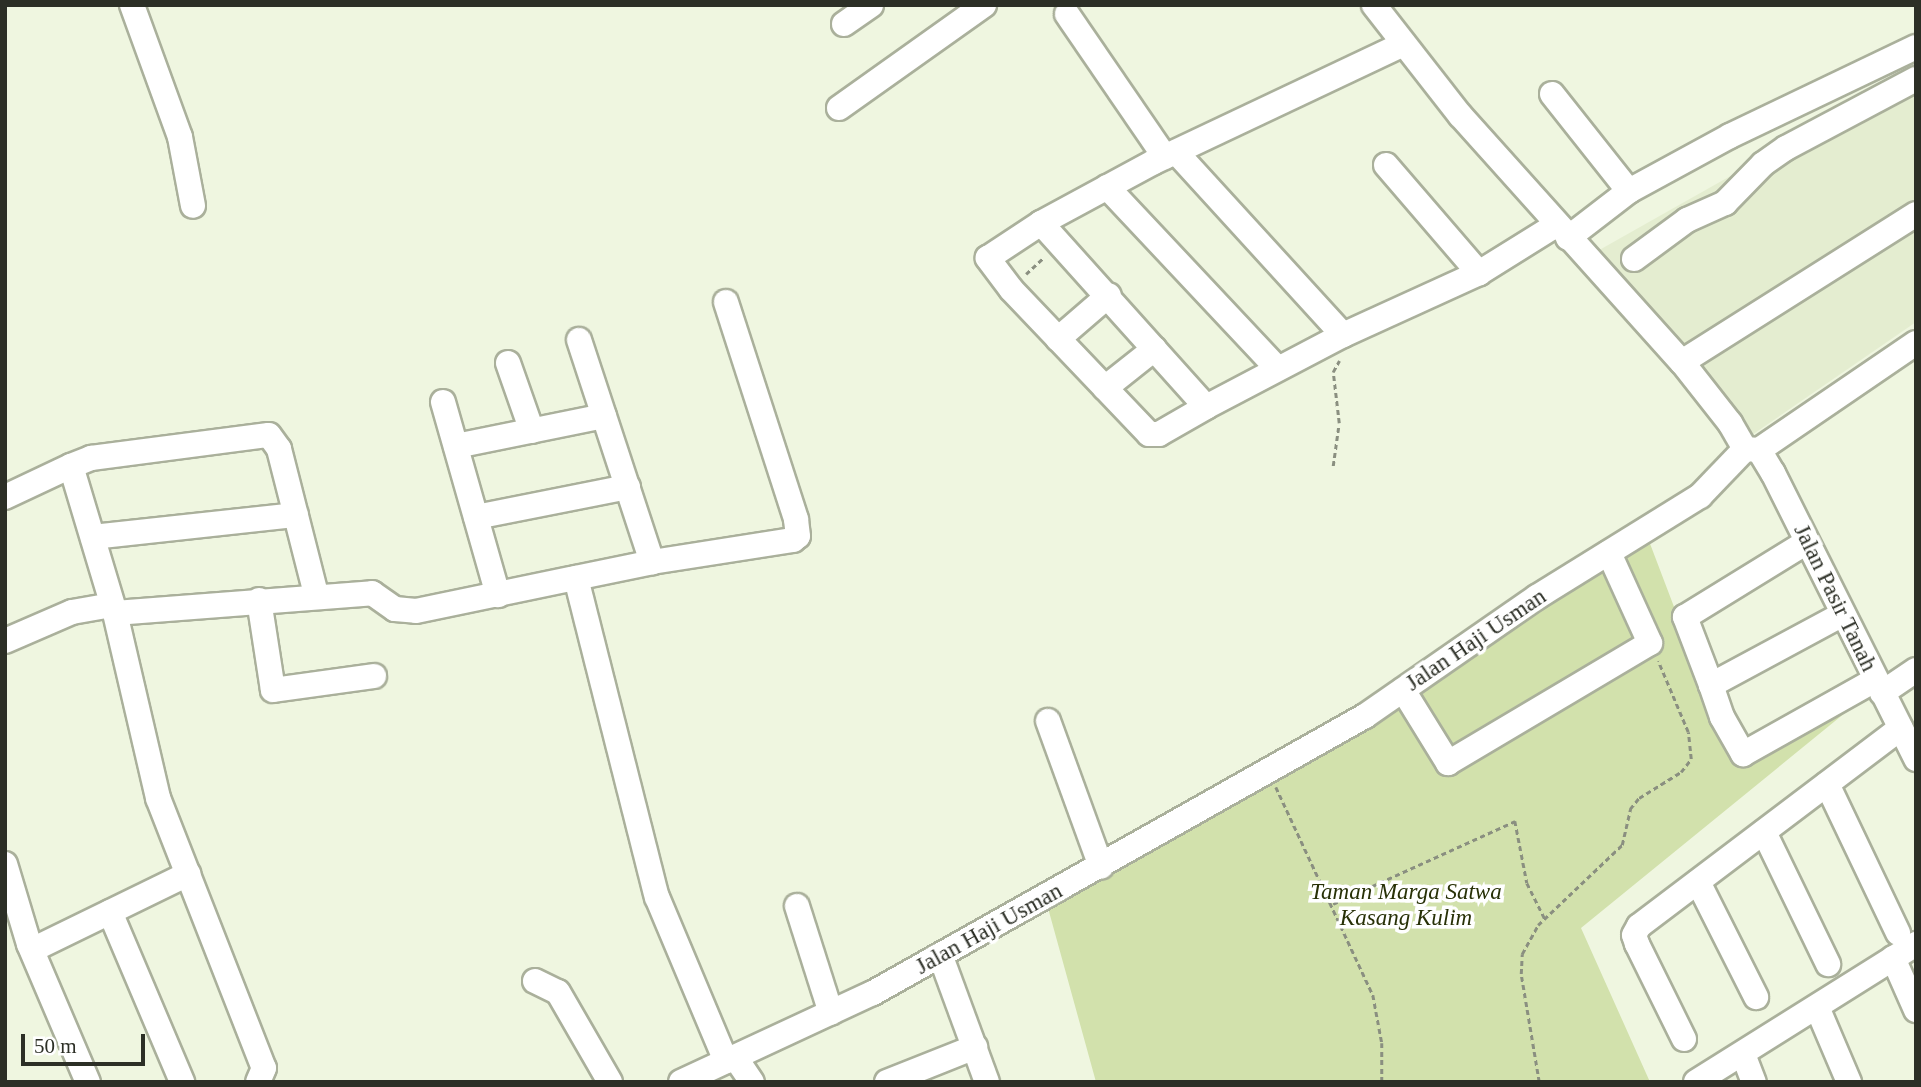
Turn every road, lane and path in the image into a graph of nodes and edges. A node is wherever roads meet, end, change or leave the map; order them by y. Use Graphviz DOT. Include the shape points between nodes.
graph roads {
  1 [pos="132,5"];
  2 [pos="871,5"];
  3 [pos="984,5"];
  4 [pos="1374,5"];
  5 [pos="1067,14"];
  6 [pos="844,24"];
  7 [pos="1404,44"];
  8 [pos="1916,47"];
  9 [pos="1916,79"];
  10 [pos="1552,94"];
  11 [pos="839,108"];
  12 [pos="1170,154"];
  13 [pos="1385,165"];
  14 [pos="1107,187"];
  15 [pos="1629,191"];
  16 [pos="193,206"];
  17 [pos="1916,214"];
  18 [pos="1041,223"];
  19 [pos="1562,232"];
  20 [pos="1060,243"];
  21 [pos="1634,259"];
  22 [pos="1479,273"];
  23 [pos="1011,289"];
  24 [pos="1109,295"];
  25 [pos="726,302"];
  26 [pos="1347,333"];
  27 [pos="1058,339"];
  28 [pos="579,340"];
  29 [pos="1916,343"];
  30 [pos="1154,349"];
  31 [pos="1682,362"];
  32 [pos="508,363"];
  33 [pos="1277,368"];
  34 [pos="1105,388"];
  35 [pos="443,402"];
  36 [pos="1206,407"];
  37 [pos="604,416"];
  38 [pos="532,431"];
  39 [pos="456,446"];
  40 [pos="1752,450"];
  41 [pos="71,466"];
  42 [pos="1333,467"];
  43 [pos="628,487"];
  44 [pos="5,497"];
  45 [pos="296,515"];
  46 [pos="476,517"];
  47 [pos="93,537"];
  48 [pos="1807,542"];
  49 [pos="1609,554"];
  50 [pos="652,562"];
  51 [pos="576,578"];
  52 [pos="316,594"];
  53 [pos="498,595"];
  54 [pos="259,600"];
  55 [pos="112,609"];
  56 [pos="1843,614"];
  57 [pos="5,641"];
  58 [pos="1650,643"];
  59 [pos="1916,670"];
  60 [pos="374,676"];
  61 [pos="1711,685"];
  62 [pos="1878,686"];
  63 [pos="1403,690"];
  64 [pos="1048,720"];
  65 [pos="1901,728"];
  66 [pos="1916,760"];
  67 [pos="1268,772"];
  68 [pos="1827,784"];
  69 [pos="1764,832"];
  70 [pos="5,864"];
  71 [pos="1101,867"];
  72 [pos="188,874"];
  73 [pos="1698,882"];
  74 [pos="1333,904"];
  75 [pos="797,906"];
  76 [pos="110,912"];
  77 [pos="1545,919"];
  78 [pos="1907,939"];
  79 [pos="32,950"];
  80 [pos="941,957"];
  81 [pos="1893,958"];
  82 [pos="1828,964"];
  83 [pos="535,981"];
  84 [pos="1756,997"];
  85 [pos="1817,1007"];
  86 [pos="1916,1010"];
  87 [pos="831,1013"];
  88 [pos="1684,1039"];
  89 [pos="975,1047"];
  90 [pos="1743,1054"];
  91 [pos="730,1059"];
  92 [pos="890,1081"];
  93 [pos="88,1082"];
  94 [pos="182,1082"];
  95 [pos="258,1082"];
  96 [pos="610,1082"];
  97 [pos="681,1082"];
  98 [pos="752,1082"];
  99 [pos="987,1082"];
  100 [pos="1382,1082"];
  101 [pos="1539,1082"];
  102 [pos="1696,1082"];
  103 [pos="1754,1082"];
  104 [pos="1849,1082"];
  1 -- 16 [label="street" via="180,137"];
  2 -- 6 [label="street"];
  3 -- 11 [label="street"];
  4 -- 7 [label="street"];
  5 -- 12 [label="street"];
  7 -- 12 [label="street"];
  7 -- 19 [label="street"];
  8 -- 15 [label="street"];
  9 -- 21 [label="street" via="1786,148 1763,164 1725,203 1687,220"];
  10 -- 15 [label="street"];
  12 -- 14 [label="street"];
  12 -- 26 [label="street"];
  13 -- 22 [label="street"];
  14 -- 18 [label="street"];
  14 -- 33 [label="street"];
  15 -- 19 [label="street"];
  17 -- 31 [label="street"];
  18 -- 20 [label="street"];
  18 -- 23 [label="street" via="988,258"];
  19 -- 22 [label="street"];
  19 -- 31 [label="street"];
  20 -- 23 [label="path"];
  20 -- 24 [label="street"];
  22 -- 26 [label="street"];
  23 -- 27 [label="street"];
  24 -- 27 [label="street"];
  24 -- 30 [label="street"];
  25 -- 50 [label="street" via="798,536 777,544"];
  26 -- 33 [label="street"];
  26 -- 42 [label="path" via="1333,373 1339,423"];
  27 -- 34 [label="street"];
  28 -- 37 [label="street"];
  29 -- 40 [label="street, Jalan Haji Usman"];
  30 -- 34 [label="street"];
  30 -- 36 [label="street"];
  31 -- 40 [label="street"];
  32 -- 38 [label="street"];
  33 -- 36 [label="street"];
  34 -- 36 [label="street" via="1149,434 1159,435"];
  35 -- 39 [label="street"];
  37 -- 38 [label="street"];
  37 -- 43 [label="street"];
  38 -- 39 [label="street"];
  39 -- 46 [label="street"];
  40 -- 48 [label="street, Jalan Pasir Tanah"];
  40 -- 49 [label="street, Jalan Haji Usman" via="1700,496"];
  41 -- 44 [label="street"];
  41 -- 45 [label="street" via="91,458 269,435 279,449"];
  41 -- 47 [label="street"];
  43 -- 46 [label="street"];
  43 -- 50 [label="street"];
  45 -- 47 [label="street"];
  45 -- 52 [label="street"];
  46 -- 53 [label="street"];
  47 -- 55 [label="street"];
  48 -- 56 [label="street, Jalan Pasir Tanah"];
  48 -- 61 [label="street" via="1685,617"];
  49 -- 58 [label="street"];
  49 -- 63 [label="street, Jalan Haji Usman" via="1537,597"];
  50 -- 51 [label="street"];
  51 -- 53 [label="street"];
  51 -- 91 [label="street" via="657,897"];
  52 -- 53 [label="street" via="372,593 395,610 405,611"];
  52 -- 54 [label="street"];
  54 -- 55 [label="street"];
  54 -- 60 [label="street" via="273,691"];
  55 -- 57 [label="street" via="72,612"];
  55 -- 72 [label="street" via="158,799"];
  56 -- 61 [label="street"];
  56 -- 62 [label="street, Jalan Pasir Tanah"];
  58 -- 63 [label="street" via="1448,763"];
  58 -- 77 [label="path" via="1688,732 1691,760 1681,772 1639,798 1630,809 1622,845"];
  59 -- 62 [label="street"];
  61 -- 62 [label="street" via="1743,754"];
  62 -- 65 [label="street, Jalan Pasir Tanah"];
  63 -- 67 [label="street, Jalan Haji Usman"];
  64 -- 71 [label="street"];
  65 -- 66 [label="street, Jalan Pasir Tanah"];
  65 -- 68 [label="street"];
  67 -- 71 [label="street, Jalan Haji Usman"];
  67 -- 74 [label="path"];
  68 -- 69 [label="street"];
  68 -- 78 [label="street"];
  69 -- 73 [label="street"];
  69 -- 82 [label="street"];
  70 -- 79 [label="street"];
  71 -- 80 [label="street, Jalan Haji Usman"];
  72 -- 76 [label="street"];
  72 -- 95 [label="street" via="264,1068"];
  73 -- 84 [label="street"];
  73 -- 88 [label="street" via="1634,935"];
  74 -- 77 [label="path" via="1515,821 1527,883"];
  74 -- 100 [label="path" via="1373,995 1382,1043"];
  75 -- 87 [label="street"];
  76 -- 79 [label="street"];
  76 -- 94 [label="street"];
  77 -- 101 [label="path" via="1522,954 1521,974"];
  78 -- 81 [label="street"];
  79 -- 93 [label="street"];
  80 -- 87 [label="street, Jalan Haji Usman"];
  80 -- 89 [label="street"];
  81 -- 85 [label="street"];
  81 -- 86 [label="street"];
  83 -- 96 [label="street" via="558,992"];
  85 -- 90 [label="street"];
  85 -- 104 [label="street"];
  87 -- 91 [label="street, Jalan Haji Usman"];
  89 -- 92 [label="street"];
  89 -- 99 [label="street"];
  90 -- 102 [label="street"];
  90 -- 103 [label="street"];
  91 -- 97 [label="street, Jalan Haji Usman"];
  91 -- 98 [label="street"];
}
